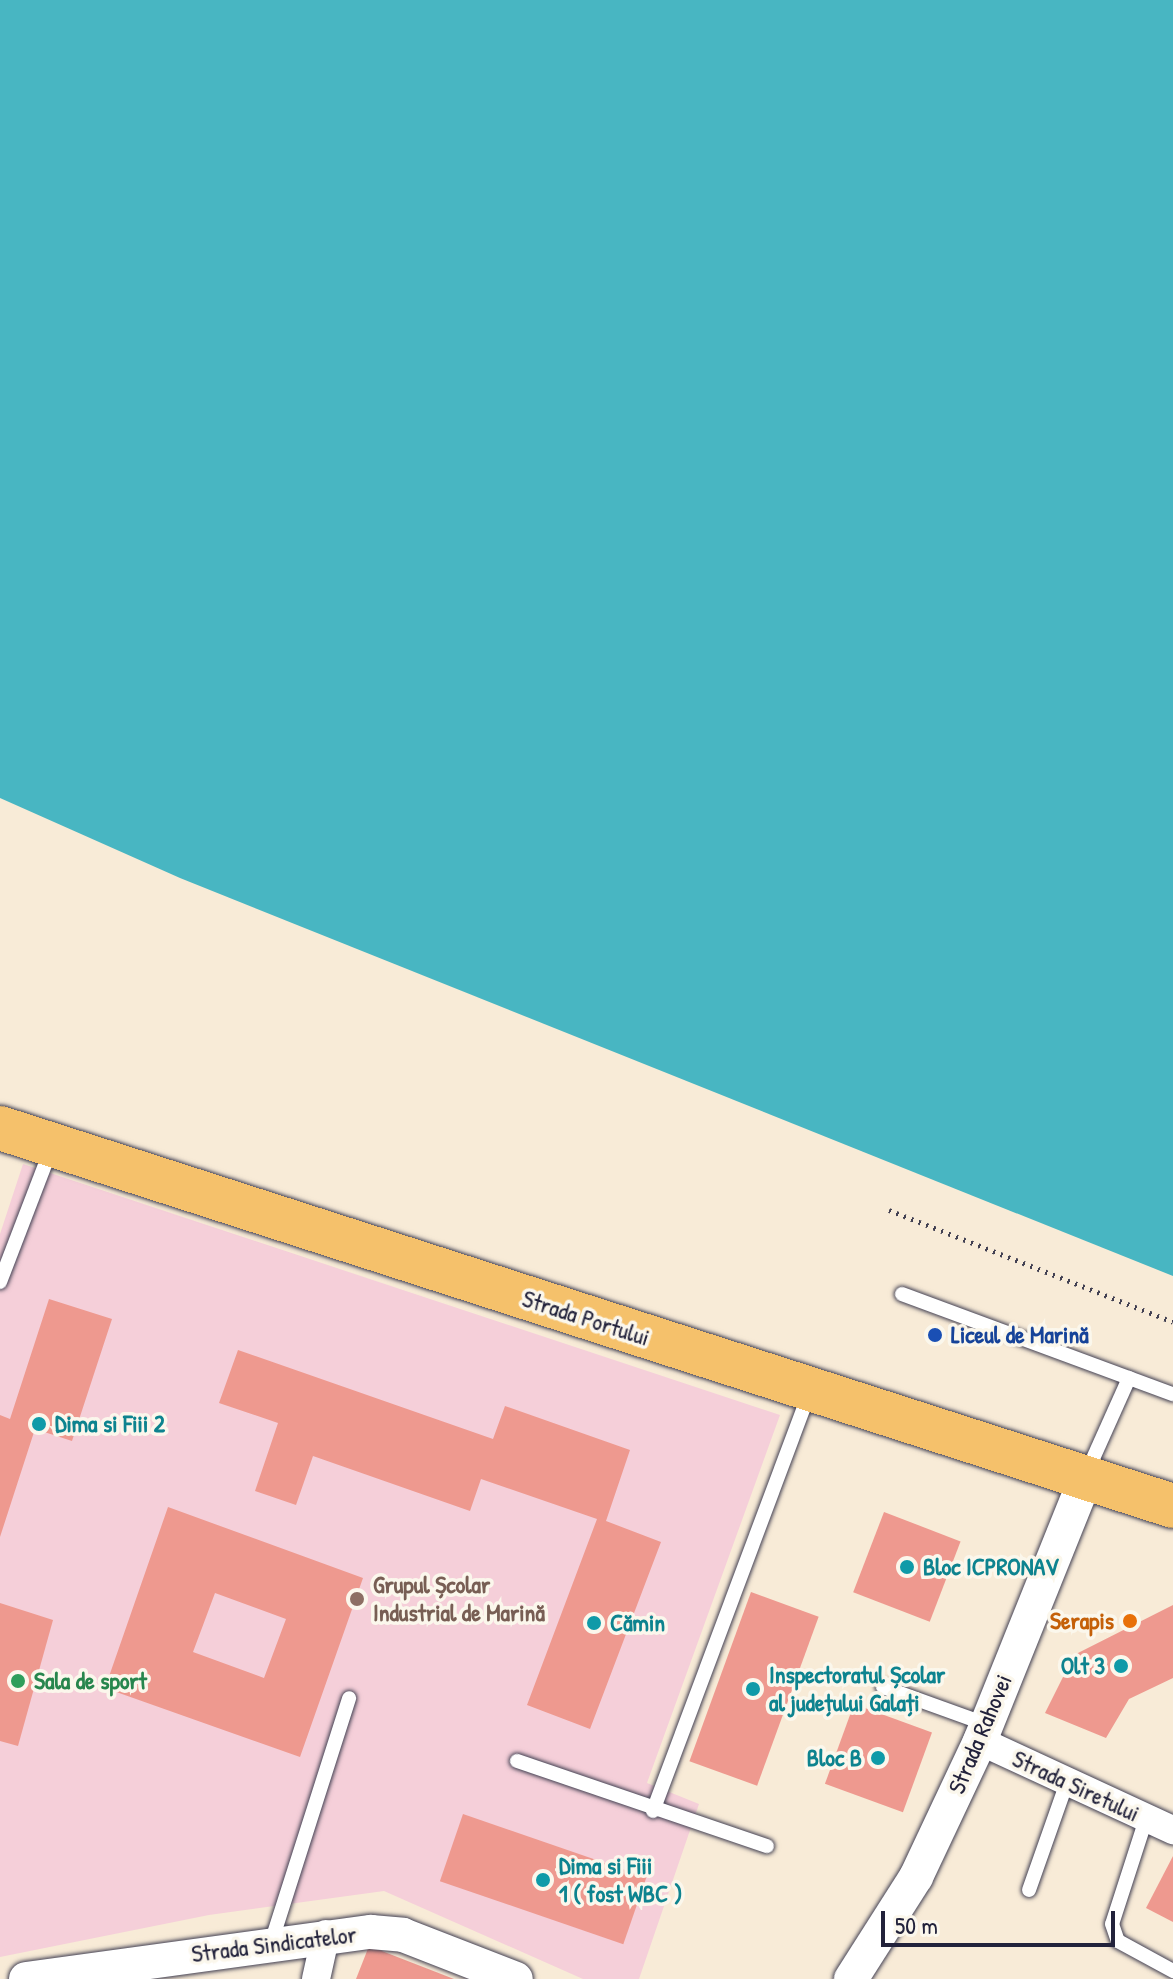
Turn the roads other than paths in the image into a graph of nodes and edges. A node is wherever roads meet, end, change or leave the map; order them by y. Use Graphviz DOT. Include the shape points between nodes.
graph roads {
  1 [pos="0,1128"];
  2 [pos="52,1145"];
  3 [pos="0,1282"];
  4 [pos="902,1294"];
  5 [pos="1129,1378"];
  6 [pos="810,1390"];
  7 [pos="1173,1394"];
  8 [pos="1086,1477"];
  9 [pos="1173,1506"];
  10 [pos="883,1687"];
  11 [pos="349,1698"];
  12 [pos="983,1733"];
  13 [pos="517,1761"];
  14 [pos="1067,1782"];
  15 [pos="653,1811"];
  16 [pos="1146,1819"];
  17 [pos="1173,1830"];
  18 [pos="767,1846"];
  19 [pos="1029,1890"];
  20 [pos="326,1934"];
  21 [pos="271,1943"];
  22 [pos="1173,1971"];
  23 [pos="26,1979"];
  24 [pos="316,1979"];
  25 [pos="516,1979"];
  26 [pos="851,1979"];
  1 -- 2 [label="main road, Strada Portului"];
  2 -- 3 [label="lane"];
  2 -- 6 [label="main road, Strada Portului"];
  4 -- 5 [label="lane"];
  5 -- 7 [label="lane"];
  5 -- 8 [label="lane"];
  6 -- 8 [label="main road, Strada Portului"];
  6 -- 15 [label="lane"];
  8 -- 9 [label="main road, Strada Portului"];
  8 -- 12 [label="street, Strada Rahovei"];
  10 -- 12 [label="lane"];
  11 -- 21 [label="lane"];
  12 -- 14 [label="street, Strada Siretului"];
  12 -- 26 [label="street, Strada Rahovei" via="916,1877"];
  13 -- 15 [label="lane"];
  14 -- 16 [label="street, Strada Siretului"];
  14 -- 19 [label="lane"];
  15 -- 18 [label="lane"];
  16 -- 17 [label="street, Strada Siretului"];
  16 -- 22 [label="lane" via="1112,1924 1118,1941"];
  20 -- 21 [label="street, Strada Sindicatelor"];
  20 -- 24 [label="street"];
  20 -- 25 [label="street, Strada Sindicatelor" via="403,1935"];
  21 -- 23 [label="street, Strada Sindicatelor"];
}
